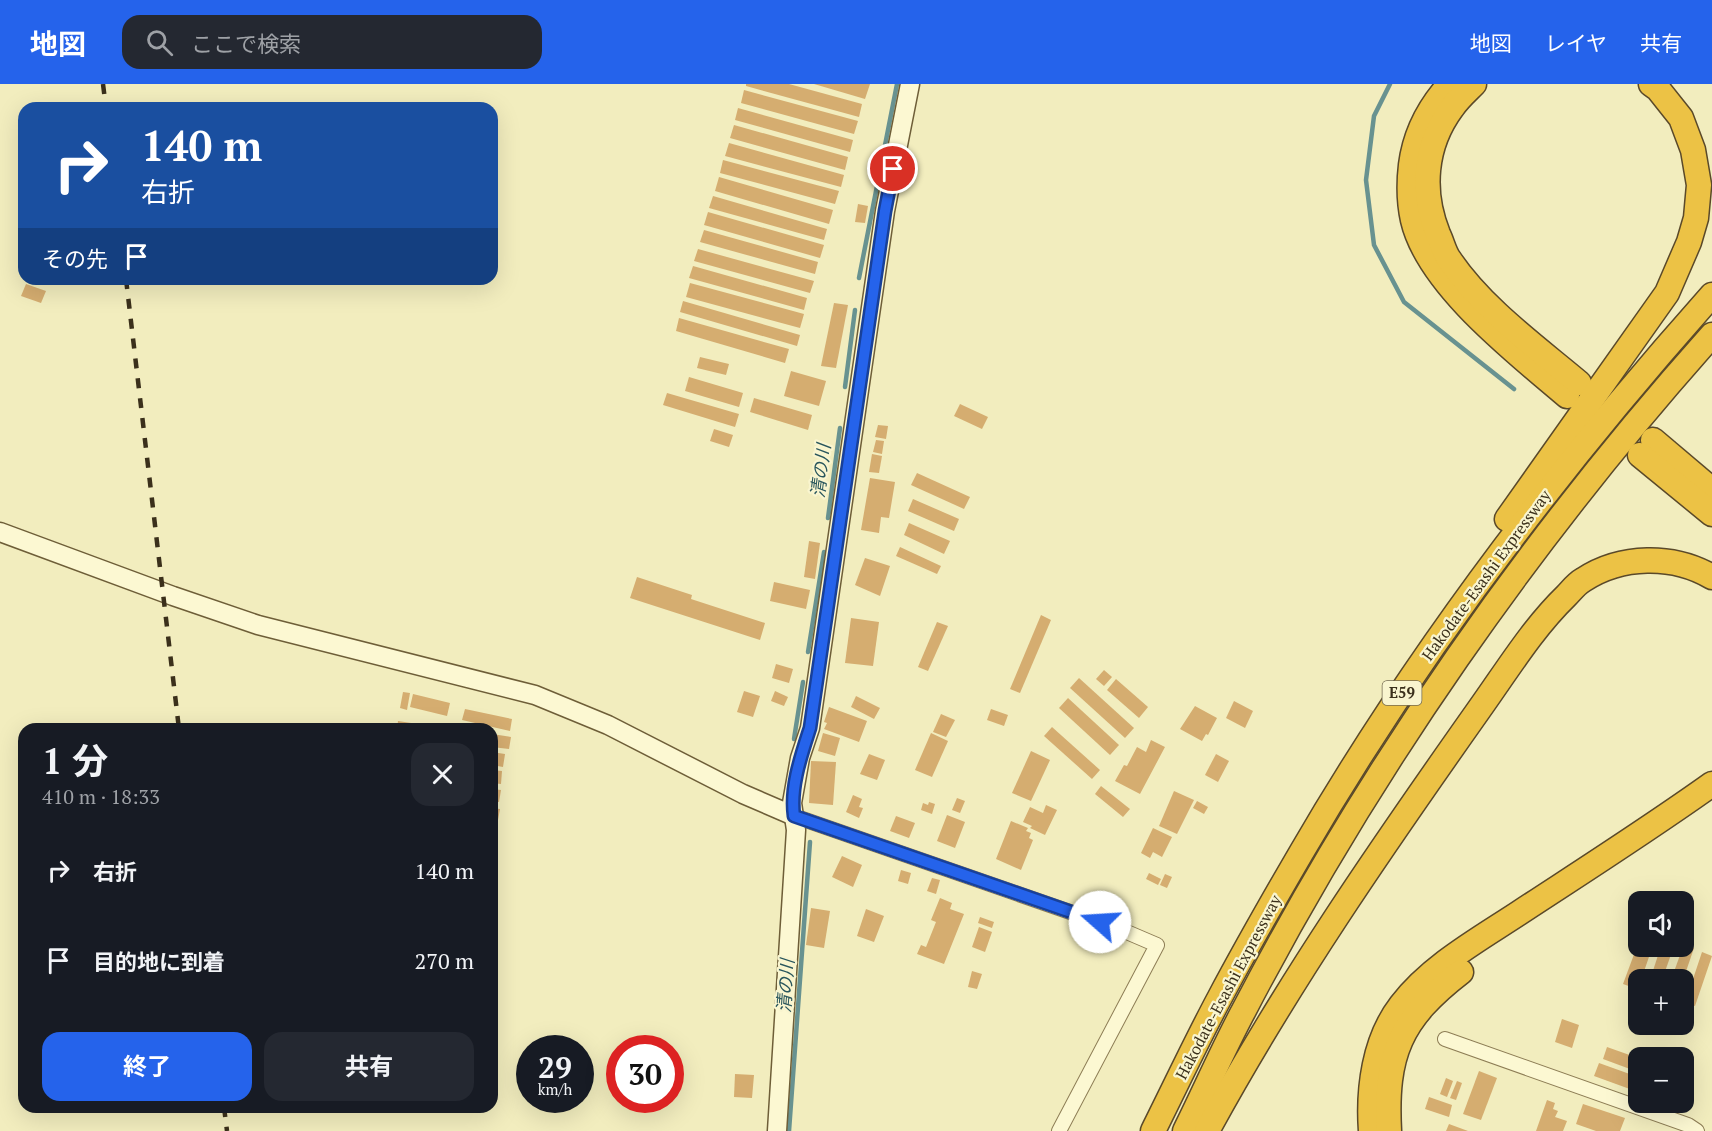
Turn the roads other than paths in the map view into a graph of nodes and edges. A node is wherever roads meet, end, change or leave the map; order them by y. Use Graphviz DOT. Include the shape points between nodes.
graph roads {
  1 [pos="910,84"];
  2 [pos="1450,84"];
  3 [pos="1474,84"];
  4 [pos="1651,84"];
  5 [pos="1712,295"];
  6 [pos="1712,335"];
  7 [pos="1712,490"];
  8 [pos="1712,514"];
  9 [pos="0,532"];
  10 [pos="1712,578"];
  11 [pos="1380,725"];
  12 [pos="1712,784"];
  13 [pos="1712,803"];
  14 [pos="794,816"];
  15 [pos="1445,1039"];
  16 [pos="777,1131"];
  17 [pos="1059,1131"];
  18 [pos="1153,1131"];
  19 [pos="1185,1131"];
  20 [pos="1207,1131"];
  21 [pos="1371,1131"];
  22 [pos="1389,1131"];
  23 [pos="1697,1131"];
  1 -- 14 [label="street" via="885,211 810,728 792,803"];
  2 -- 3 [label="highway" via="1436,99 1414,143 1409,182 1413,220 1426,252 1454,292 1491,330 1573,390 1473,288 1448,258 1434,224 1426,192 1431,147 1451,108"];
  4 -- 11 [label="highway" via="1681,118 1693,150 1699,185 1689,242 1667,293 1523,495"];
  5 -- 11 [label="highway, Hakodate-Esashi Expressway / E59" via="1598,426 1531,512"];
  6 -- 19 [label="highway, Hakodate-Esashi Expressway / E59" via="1552,528 1403,740 1325,864 1244,1010"];
  7 -- 8 [label="highway" via="1646,448"];
  9 -- 14 [label="street" via="258,625 535,695 608,725 742,794"];
  10 -- 20 [label="highway" via="1674,562 1647,560 1612,566 1581,580 1547,614 1391,834 1308,960"];
  11 -- 18 [label="highway, Hakodate-Esashi Expressway / E59" via="1218,1000"];
  12 -- 21 [label="highway" via="1466,948 1420,984 1386,1029 1373,1069"];
  13 -- 22 [label="highway" via="1481,957 1421,1007 1394,1057 1387,1096"];
  14 -- 16 [label="street" via="796,842"];
  14 -- 17 [label="street" via="1157,945"];
  15 -- 23 [label="street"];
}
